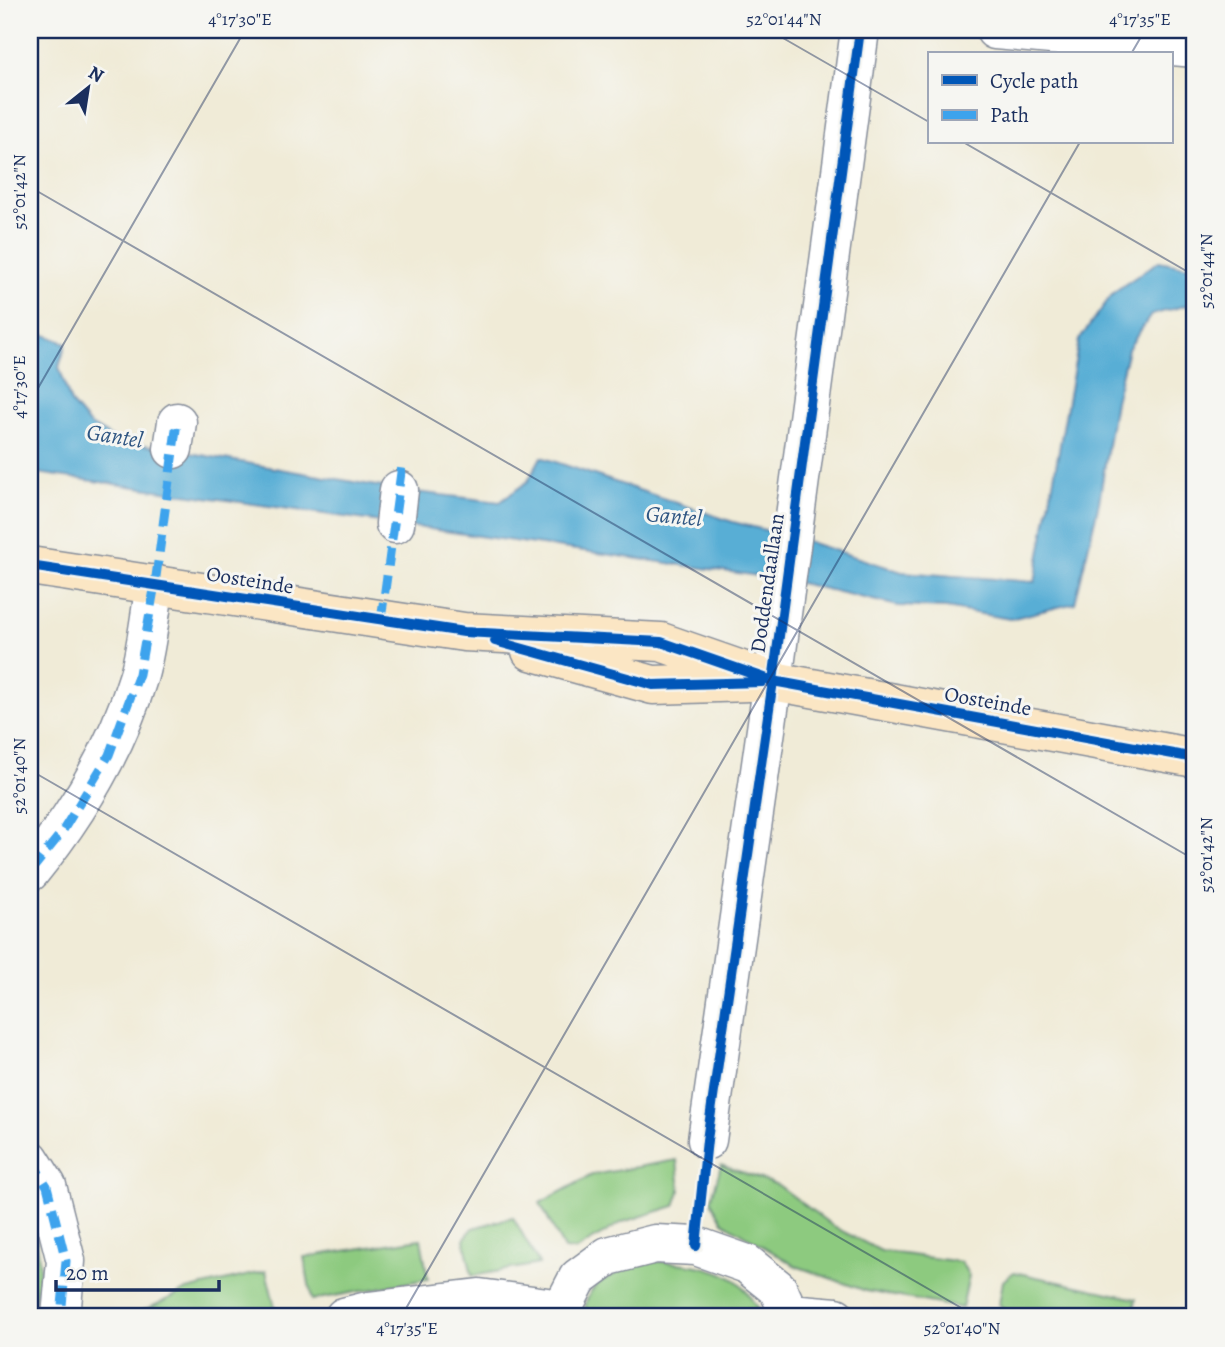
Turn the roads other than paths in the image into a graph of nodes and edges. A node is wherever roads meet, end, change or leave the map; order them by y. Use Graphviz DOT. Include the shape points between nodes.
graph roads {
  1 [pos="860,30"];
  2 [pos="995,30"];
  3 [pos="1195,48"];
  4 [pos="30,566"];
  5 [pos="155,584"];
  6 [pos="773,681"];
  7 [pos="1195,758"];
  8 [pos="30,872"];
  9 [pos="707,1140"];
  10 [pos="30,1159"];
  11 [pos="563,1313"];
  12 [pos="789,1315"];
  13 [pos="61,1317"];
  14 [pos="345,1317"];
  15 [pos="836,1317"];
  1 -- 6 [label="street, Doddendaallaan"];
  2 -- 3 [label="street"];
  4 -- 5 [label="street, Oosteinde"];
  5 -- 6 [label="street, Oosteinde" via="464,632 653,685"];
  5 -- 8 [label="street" via="139,674 109,755 62,832"];
  6 -- 7 [label="street, Oosteinde"];
  6 -- 9 [label="street, Doddendaallaan"];
  10 -- 13 [label="street" via="47,1186 66,1261"];
  11 -- 12 [label="street" via="578,1278 608,1256 655,1244 696,1246 747,1264 778,1289"];
  11 -- 14 [label="street" via="479,1298"];
  12 -- 15 [label="street"];
}
